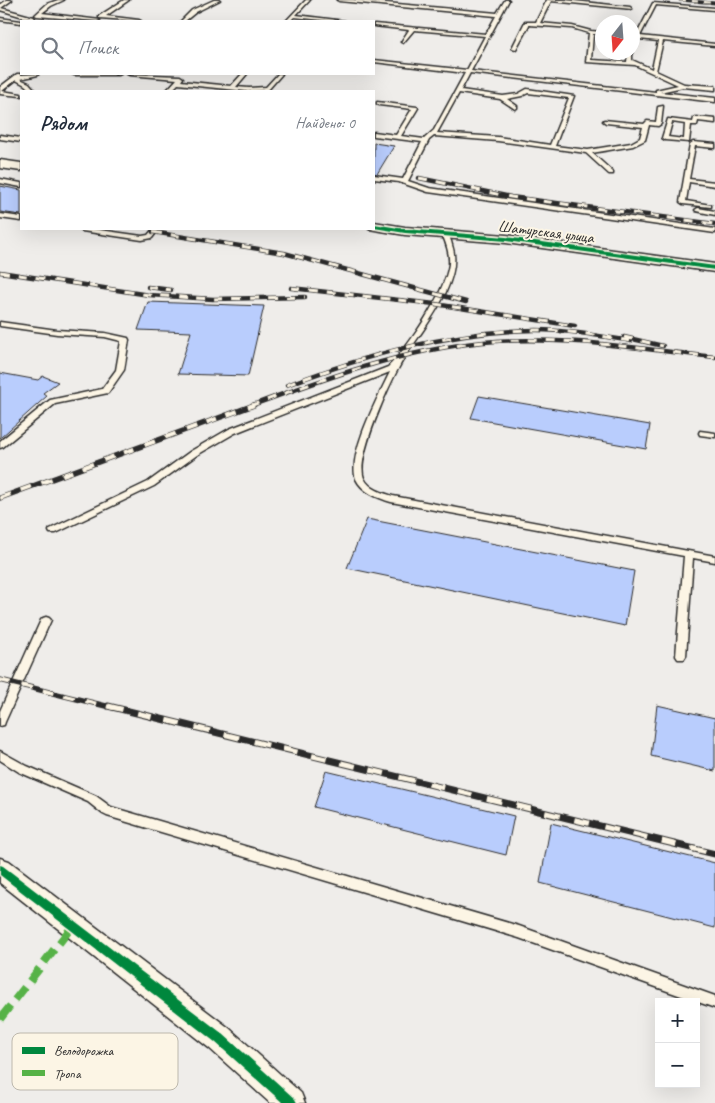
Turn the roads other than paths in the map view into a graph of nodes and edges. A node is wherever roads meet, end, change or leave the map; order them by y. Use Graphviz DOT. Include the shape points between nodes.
graph roads {
  1 [pos="10,0"];
  2 [pos="62,0"];
  3 [pos="127,0"];
  4 [pos="218,0"];
  5 [pos="308,0"];
  6 [pos="339,0"];
  7 [pos="507,0"];
  8 [pos="551,0"];
  9 [pos="588,2"];
  10 [pos="0,8"];
  11 [pos="630,8"];
  12 [pos="715,10"];
  13 [pos="38,14"];
  14 [pos="499,15"];
  15 [pos="294,16"];
  16 [pos="0,19"];
  17 [pos="33,20"];
  18 [pos="98,20"];
  19 [pos="184,20"];
  20 [pos="289,20"];
  21 [pos="333,20"];
  22 [pos="20,22"];
  23 [pos="537,24"];
  24 [pos="375,25"];
  25 [pos="412,29"];
  26 [pos="640,30"];
  27 [pos="591,32"];
  28 [pos="595,33"];
  29 [pos="487,35"];
  30 [pos="640,38"];
  31 [pos="660,40"];
  32 [pos="403,42"];
  33 [pos="715,45"];
  34 [pos="514,48"];
  35 [pos="629,60"];
  36 [pos="375,62"];
  37 [pos="638,64"];
  38 [pos="654,71"];
  39 [pos="467,72"];
  40 [pos="20,74"];
  41 [pos="31,75"];
  42 [pos="142,75"];
  43 [pos="244,75"];
  44 [pos="279,75"];
  45 [pos="15,78"];
  46 [pos="180,78"];
  47 [pos="201,85"];
  48 [pos="683,85"];
  49 [pos="232,88"];
  50 [pos="715,88"];
  51 [pos="33,90"];
  52 [pos="169,90"];
  53 [pos="196,90"];
  54 [pos="249,90"];
  55 [pos="249,90"];
  56 [pos="0,91"];
  57 [pos="457,91"];
  58 [pos="652,93"];
  59 [pos="20,94"];
  60 [pos="500,96"];
  61 [pos="715,100"];
  62 [pos="380,104"];
  63 [pos="662,106"];
  64 [pos="515,107"];
  65 [pos="606,121"];
  66 [pos="715,121"];
  67 [pos="688,123"];
  68 [pos="646,126"];
  69 [pos="375,134"];
  70 [pos="432,134"];
  71 [pos="0,137"];
  72 [pos="398,137"];
  73 [pos="20,140"];
  74 [pos="426,141"];
  75 [pos="690,142"];
  76 [pos="552,146"];
  77 [pos="715,146"];
  78 [pos="588,152"];
  79 [pos="0,164"];
  80 [pos="20,167"];
  81 [pos="611,173"];
  82 [pos="375,177"];
  83 [pos="686,180"];
  84 [pos="0,181"];
  85 [pos="404,182"];
  86 [pos="20,184"];
  87 [pos="715,184"];
  88 [pos="694,204"];
  89 [pos="709,206"];
  90 [pos="715,213"];
  91 [pos="0,216"];
  92 [pos="20,220"];
  93 [pos="375,226"];
  94 [pos="89,230"];
  95 [pos="155,230"];
  96 [pos="715,231"];
  97 [pos="445,234"];
  98 [pos="715,268"];
  99 [pos="0,324"];
  100 [pos="398,363"];
  101 [pos="703,433"];
  102 [pos="715,435"];
  103 [pos="0,445"];
  104 [pos="53,531"];
  105 [pos="689,554"];
  106 [pos="715,560"];
  107 [pos="46,620"];
  108 [pos="681,656"];
  109 [pos="0,722"];
  110 [pos="0,755"];
  111 [pos="0,869"];
  112 [pos="715,1002"];
  113 [pos="291,1103"];
  1 -- 10 [label="lane"];
  2 -- 13 [label="lane"];
  3 -- 18 [label="lane"];
  4 -- 19 [label="lane" via="194,11"];
  5 -- 15 [label="lane"];
  6 -- 14 [label="lane"];
  7 -- 14 [label="lane"];
  8 -- 9 [label="lane"];
  8 -- 23 [label="lane"];
  9 -- 11 [label="lane"];
  10 -- 17 [label="lane"];
  12 -- 26 [label="lane" via="655,4"];
  13 -- 17 [label="lane"];
  13 -- 18 [label="lane"];
  14 -- 29 [label="lane"];
  15 -- 20 [label="lane"];
  15 -- 21 [label="lane"];
  16 -- 22 [label="lane"];
  23 -- 27 [label="lane"];
  23 -- 34 [label="lane" via="527,23"];
  24 -- 25 [label="lane"];
  25 -- 29 [label="lane"];
  25 -- 32 [label="lane"];
  27 -- 28 [label="lane"];
  27 -- 37 [label="lane" via="588,60"];
  29 -- 39 [label="lane"];
  30 -- 31 [label="lane"];
  31 -- 33 [label="lane"];
  31 -- 38 [label="lane"];
  35 -- 37 [label="lane"];
  36 -- 39 [label="lane" via="408,63"];
  37 -- 38 [label="lane"];
  38 -- 48 [label="lane"];
  39 -- 57 [label="lane"];
  39 -- 58 [label="lane"];
  40 -- 45 [label="lane"];
  41 -- 45 [label="lane"];
  42 -- 46 [label="lane"];
  43 -- 49 [label="lane"];
  44 -- 54 [label="lane" via="268,88"];
  45 -- 51 [label="lane"];
  45 -- 56 [label="lane"];
  46 -- 47 [label="lane"];
  46 -- 52 [label="lane"];
  47 -- 49 [label="lane"];
  47 -- 53 [label="lane"];
  48 -- 50 [label="lane"];
  48 -- 58 [label="lane"];
  49 -- 55 [label="lane"];
  56 -- 59 [label="lane"];
  57 -- 60 [label="lane"];
  57 -- 70 [label="lane"];
  58 -- 61 [label="lane"];
  60 -- 64 [label="lane"];
  60 -- 76 [label="lane" via="521,96 527,91 572,97"];
  62 -- 72 [label="lane" via="415,108"];
  63 -- 68 [label="lane" via="658,124 647,123"];
  65 -- 68 [label="lane"];
  66 -- 75 [label="lane" via="696,119 695,124 670,120 665,138"];
  67 -- 75 [label="lane"];
  68 -- 78 [label="lane" via="643,139 633,144"];
  69 -- 72 [label="lane"];
  70 -- 74 [label="lane"];
  70 -- 76 [label="lane"];
  71 -- 73 [label="lane"];
  72 -- 74 [label="lane"];
  74 -- 85 [label="lane"];
  75 -- 77 [label="lane"];
  75 -- 83 [label="lane"];
  76 -- 78 [label="lane"];
  78 -- 81 [label="lane"];
  79 -- 80 [label="street"];
  82 -- 85 [label="lane"];
  83 -- 87 [label="lane"];
  83 -- 88 [label="lane" via="683,202"];
  84 -- 86 [label="lane"];
  85 -- 96 [label="lane" via="428,190"];
  88 -- 89 [label="lane"];
  88 -- 90 [label="lane" via="693,210"];
  91 -- 92 [label="lane"];
  93 -- 97 [label="street, Шатурская улица"];
  94 -- 95 [label="lane" via="142,238 150,237"];
  97 -- 98 [label="street, Шатурская улица" via="506,239"];
  97 -- 100 [label="lane" via="452,252 450,276"];
  99 -- 103 [label="lane" via="125,340 120,370 105,391 53,402"];
  100 -- 104 [label="lane" via="382,373 232,431 151,484"];
  100 -- 105 [label="lane" via="366,434 359,458 357,469 366,487 391,499"];
  101 -- 102 [label="lane"];
  105 -- 106 [label="lane"];
  105 -- 108 [label="lane"];
  107 -- 109 [label="lane"];
  110 -- 112 [label="lane" via="23,769 92,799 107,811 519,932"];
  111 -- 113 [label="street" via="219,1038"];
}
